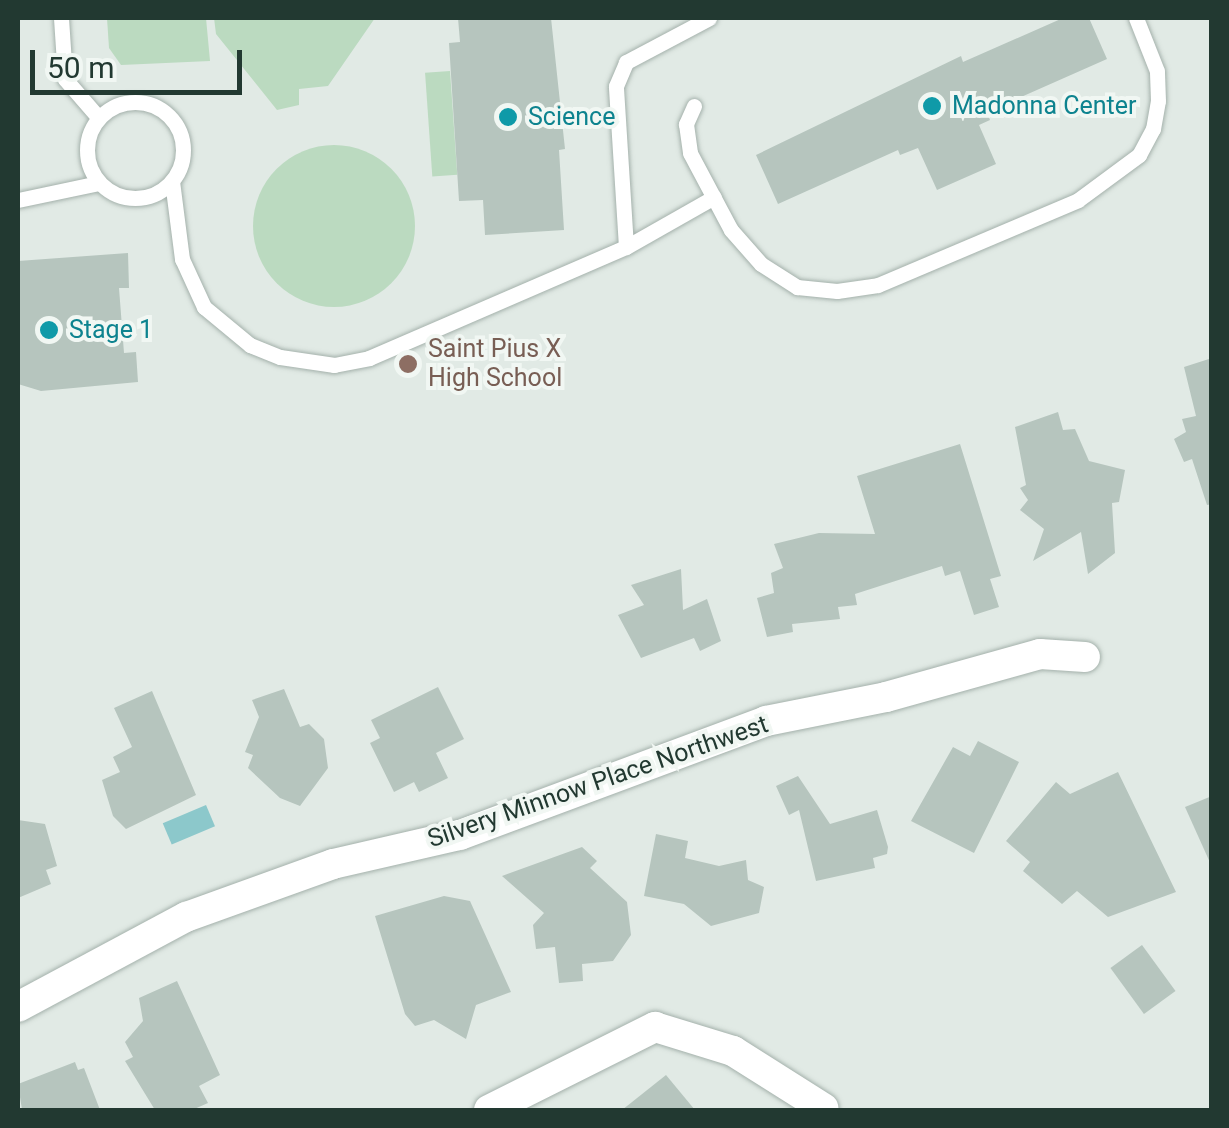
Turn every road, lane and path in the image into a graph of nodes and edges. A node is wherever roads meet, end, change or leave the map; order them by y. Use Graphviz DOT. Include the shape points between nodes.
graph roads {
  1 [pos="61,18"];
  2 [pos="709,18"];
  3 [pos="1136,18"];
  4 [pos="694,106"];
  5 [pos="98,117"];
  6 [pos="172,181"];
  7 [pos="99,183"];
  8 [pos="714,197"];
  9 [pos="18,200"];
  10 [pos="626,247"];
  11 [pos="1085,657"];
  12 [pos="18,1007"];
  13 [pos="822,1108"];
  14 [pos="489,1110"];
  1 -- 5 [label="lane" via="65,79"];
  2 -- 10 [label="lane" via="626,62 616,86"];
  3 -- 8 [label="lane" via="1157,71 1158,101 1139,154 1078,200 945,260 878,285 797,287 761,264"];
  4 -- 8 [label="lane" via="686,124 690,153"];
  5 -- 6 [label="lane" via="138,101 166,112 184,152"];
  5 -- 7 [label="lane" via="86,158"];
  6 -- 7 [label="lane" via="148,198 128,198"];
  6 -- 10 [label="lane" via="182,259 204,307 250,345 304,365 334,365 413,344"];
  7 -- 9 [label="lane"];
  8 -- 10 [label="lane"];
  11 -- 12 [label="street, Silvery Minnow Place Northwest" via="1040,654 886,697 766,720 460,836 333,864 186,917"];
  13 -- 14 [label="street" via="733,1051 655,1026"];
}
